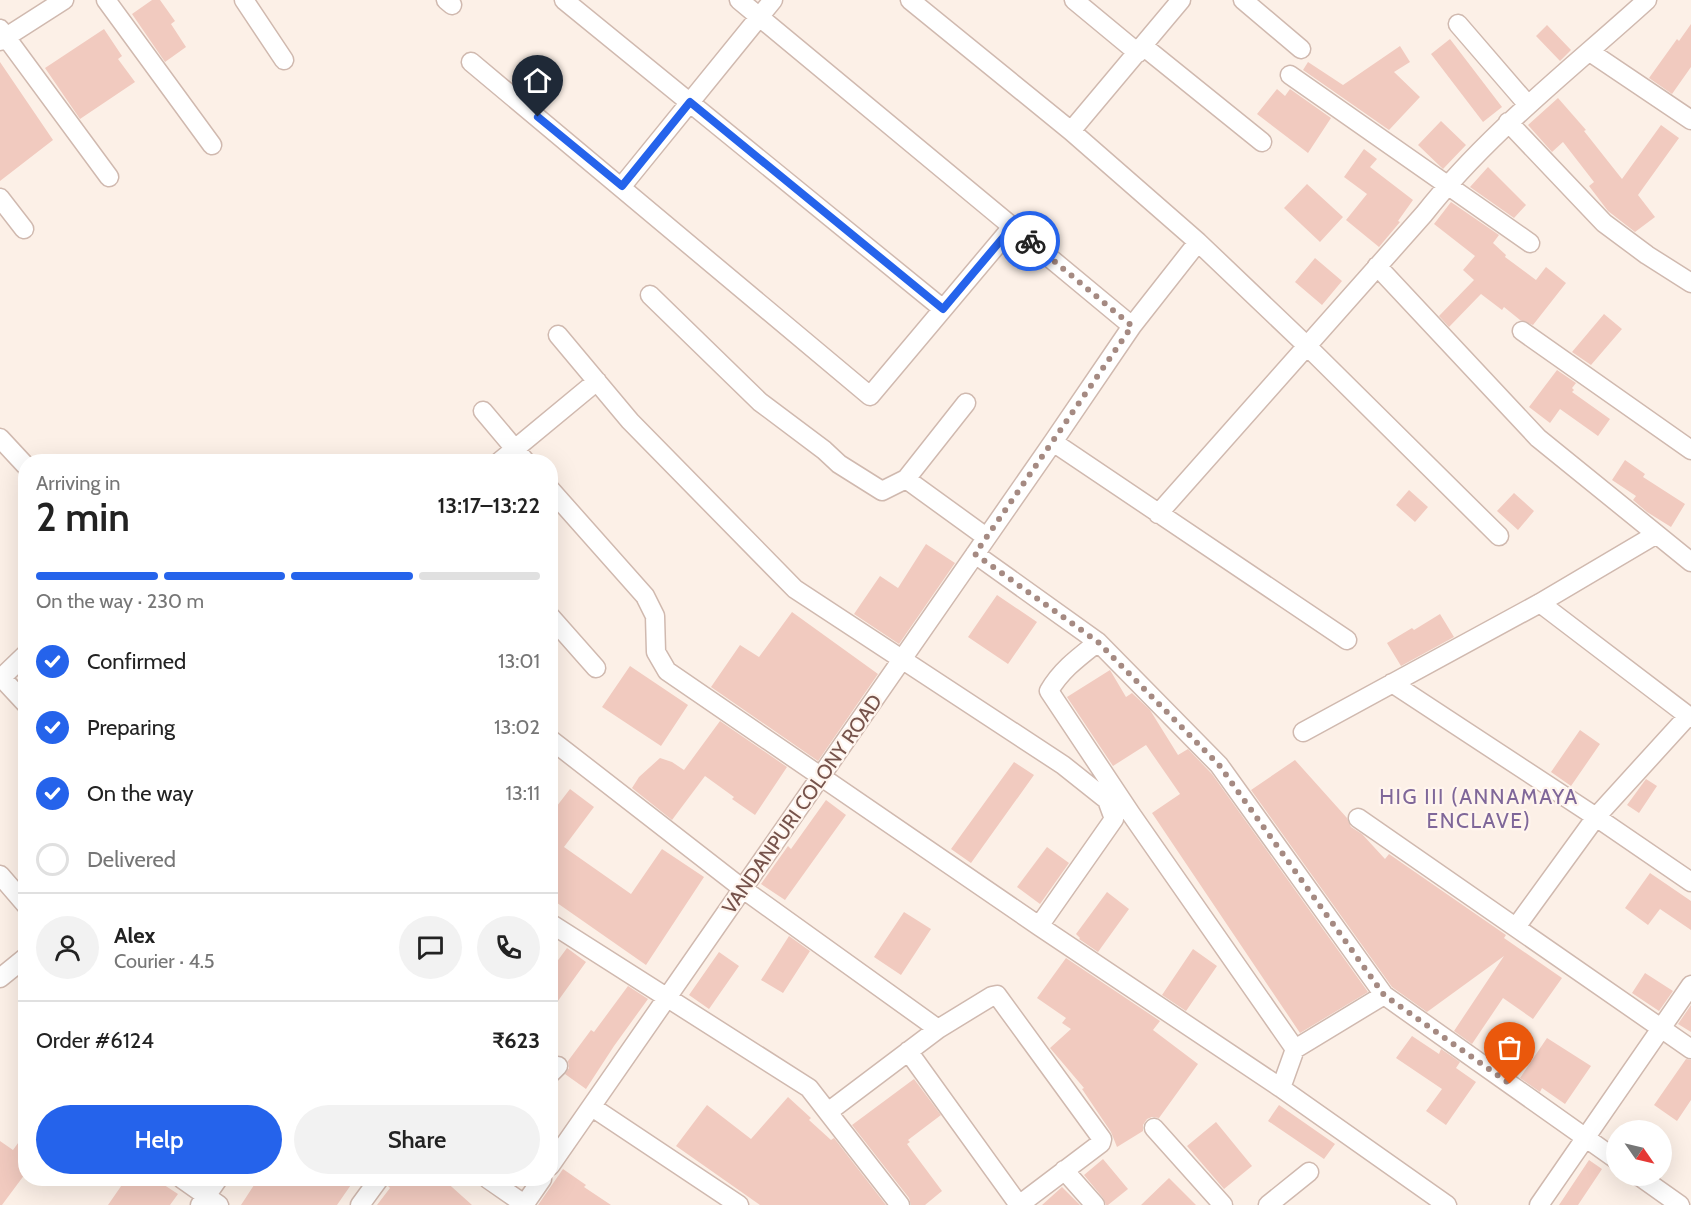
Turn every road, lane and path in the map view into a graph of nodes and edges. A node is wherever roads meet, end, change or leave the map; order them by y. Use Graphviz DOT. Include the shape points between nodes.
graph roads {
  1 [pos="64,0"];
  2 [pos="106,0"];
  3 [pos="244,0"];
  4 [pos="564,0"];
  5 [pos="739,0"];
  6 [pos="773,0"];
  7 [pos="910,0"];
  8 [pos="1074,0"];
  9 [pos="1181,0"];
  10 [pos="1243,0"];
  11 [pos="1647,0"];
  12 [pos="760,16"];
  13 [pos="1458,24"];
  14 [pos="2,36"];
  15 [pos="1140,49"];
  16 [pos="1301,49"];
  17 [pos="1590,52"];
  18 [pos="284,60"];
  19 [pos="471,62"];
  20 [pos="1290,75"];
  21 [pos="690,102"];
  22 [pos="1528,105"];
  23 [pos="1691,120"];
  24 [pos="1508,123"];
  25 [pos="1071,131"];
  26 [pos="1263,142"];
  27 [pos="212,145"];
  28 [pos="109,177"];
  29 [pos="622,186"];
  30 [pos="1447,186"];
  31 [pos="0,198"];
  32 [pos="1012,227"];
  33 [pos="24,229"];
  34 [pos="1197,242"];
  35 [pos="1530,243"];
  36 [pos="1377,266"];
  37 [pos="1691,283"];
  38 [pos="650,295"];
  39 [pos="943,309"];
  40 [pos="1132,326"];
  41 [pos="1522,332"];
  42 [pos="558,335"];
  43 [pos="1306,345"];
  44 [pos="597,381"];
  45 [pos="966,403"];
  46 [pos="483,411"];
  47 [pos="0,438"];
  48 [pos="1053,442"];
  49 [pos="1691,450"];
  50 [pos="519,454"];
  51 [pos="521,454"];
  52 [pos="18,457"];
  53 [pos="906,479"];
  54 [pos="558,498"];
  55 [pos="1158,514"];
  56 [pos="1656,535"];
  57 [pos="1499,536"];
  58 [pos="986,537"];
  59 [pos="975,554"];
  60 [pos="1691,562"];
  61 [pos="1540,603"];
  62 [pos="558,627"];
  63 [pos="1347,640"];
  64 [pos="1098,642"];
  65 [pos="901,660"];
  66 [pos="18,661"];
  67 [pos="596,668"];
  68 [pos="0,678"];
  69 [pos="1392,683"];
  70 [pos="18,696"];
  71 [pos="1690,717"];
  72 [pos="1303,732"];
  73 [pos="558,745"];
  74 [pos="820,777"];
  75 [pos="1596,817"];
  76 [pos="1358,818"];
  77 [pos="0,875"];
  78 [pos="1691,882"];
  79 [pos="743,889"];
  80 [pos="18,896"];
  81 [pos="1039,926"];
  82 [pos="1516,927"];
  83 [pos="558,928"];
  84 [pos="18,963"];
  85 [pos="0,978"];
  86 [pos="1691,985"];
  87 [pos="1384,995"];
  88 [pos="668,998"];
  89 [pos="938,1029"];
  90 [pos="1662,1029"];
  91 [pos="1691,1048"];
  92 [pos="1295,1049"];
  93 [pos="908,1051"];
  94 [pos="1281,1088"];
  95 [pos="592,1107"];
  96 [pos="828,1112"];
  97 [pos="1154,1128"];
  98 [pos="1587,1138"];
  99 [pos="1606,1152"];
  100 [pos="558,1155"];
  101 [pos="1064,1170"];
  102 [pos="1309,1172"];
  103 [pos="190,1186"];
  104 [pos="215,1186"];
  105 [pos="374,1186"];
  106 [pos="498,1186"];
  107 [pos="537,1186"];
  108 [pos="1653,1186"];
  109 [pos="208,1202"];
  110 [pos="360,1205"];
  111 [pos="524,1205"];
  112 [pos="739,1205"];
  113 [pos="900,1205"];
  114 [pos="1019,1205"];
  115 [pos="1095,1205"];
  116 [pos="1223,1205"];
  117 [pos="1268,1205"];
  118 [pos="1448,1205"];
  119 [pos="1539,1205"];
  120 [pos="1680,1205"];
  1 -- 14 [label="street"];
  2 -- 27 [label="street"];
  3 -- 18 [label="street"];
  4 -- 21 [label="street"];
  5 -- 12 [label="street"];
  6 -- 12 [label="street"];
  7 -- 25 [label="street"];
  8 -- 15 [label="street"];
  9 -- 15 [label="street"];
  10 -- 16 [label="street"];
  11 -- 17 [label="street"];
  12 -- 21 [label="street"];
  12 -- 32 [label="street"];
  13 -- 22 [label="street"];
  14 -- 28 [label="street"];
  15 -- 25 [label="street"];
  15 -- 26 [label="street"];
  17 -- 22 [label="street"];
  17 -- 23 [label="street"];
  19 -- 29 [label="street"];
  20 -- 30 [label="street"];
  21 -- 29 [label="street"];
  21 -- 39 [label="street"];
  22 -- 24 [label="street"];
  24 -- 30 [label="street"];
  24 -- 37 [label="street" via="1604,223"];
  25 -- 34 [label="street"];
  29 -- 39 [label="street" via="870,396"];
  30 -- 35 [label="street"];
  30 -- 36 [label="street"];
  31 -- 33 [label="street"];
  32 -- 39 [label="street"];
  32 -- 40 [label="street"];
  34 -- 40 [label="street, VANDANPURI COLONY ROAD"];
  34 -- 43 [label="street"];
  36 -- 43 [label="street"];
  36 -- 56 [label="street" via="1538,438"];
  38 -- 53 [label="street" via="760,402 838,464 882,491"];
  40 -- 48 [label="street, VANDANPURI COLONY ROAD"];
  41 -- 49 [label="street"];
  42 -- 44 [label="street"];
  43 -- 55 [label="street"];
  43 -- 57 [label="street"];
  44 -- 51 [label="street"];
  44 -- 65 [label="street" via="630,421 795,588"];
  45 -- 53 [label="street"];
  46 -- 50 [label="street"];
  47 -- 52 [label="street"];
  48 -- 55 [label="street"];
  48 -- 58 [label="street, VANDANPURI COLONY ROAD"];
  53 -- 58 [label="street"];
  54 -- 74 [label="street" via="645,596 655,616 656,652 667,671"];
  55 -- 63 [label="street"];
  56 -- 60 [label="street"];
  56 -- 61 [label="street"];
  58 -- 59 [label="street, VANDANPURI COLONY ROAD"];
  59 -- 64 [label="street"];
  59 -- 65 [label="street, VANDANPURI COLONY ROAD"];
  61 -- 69 [label="street"];
  61 -- 71 [label="street"];
  62 -- 67 [label="street"];
  64 -- 87 [label="street" via="1219,765"];
  64 -- 92 [label="street" via="1069,665 1049,691"];
  65 -- 74 [label="street, VANDANPURI COLONY ROAD"];
  65 -- 81 [label="street" via="1063,765 1107,800 1114,819"];
  66 -- 68 [label="street"];
  68 -- 70 [label="street"];
  69 -- 72 [label="street"];
  69 -- 75 [label="street"];
  71 -- 75 [label="street"];
  73 -- 79 [label="street"];
  74 -- 79 [label="street, VANDANPURI COLONY ROAD"];
  74 -- 81 [label="street"];
  75 -- 78 [label="street"];
  75 -- 82 [label="street"];
  76 -- 82 [label="street"];
  77 -- 80 [label="street"];
  79 -- 88 [label="street, VANDANPURI COLONY ROAD"];
  79 -- 89 [label="street"];
  81 -- 94 [label="street"];
  82 -- 90 [label="street"];
  83 -- 88 [label="street"];
  84 -- 85 [label="street"];
  86 -- 90 [label="street"];
  87 -- 92 [label="street"];
  87 -- 98 [label="street"];
  88 -- 95 [label="street, VANDANPURI COLONY ROAD"];
  88 -- 96 [label="street" via="809,1088"];
  89 -- 93 [label="street"];
  89 -- 101 [label="street" via="992,996 1000,997 1101,1137 1101,1143"];
  90 -- 91 [label="street"];
  90 -- 98 [label="street"];
  92 -- 94 [label="street"];
  93 -- 96 [label="street"];
  93 -- 114 [label="street"];
  94 -- 118 [label="street"];
  95 -- 100 [label="street, VANDANPURI COLONY ROAD"];
  95 -- 112 [label="street"];
  96 -- 113 [label="street"];
  97 -- 116 [label="street"];
  98 -- 99 [label="street"];
  98 -- 119 [label="street"];
  101 -- 114 [label="street"];
  101 -- 115 [label="street"];
  102 -- 117 [label="street"];
  103 -- 109 [label="street"];
  104 -- 109 [label="street"];
  105 -- 110 [label="street"];
  106 -- 111 [label="street"];
  107 -- 111 [label="street"];
  108 -- 120 [label="street"];
}
